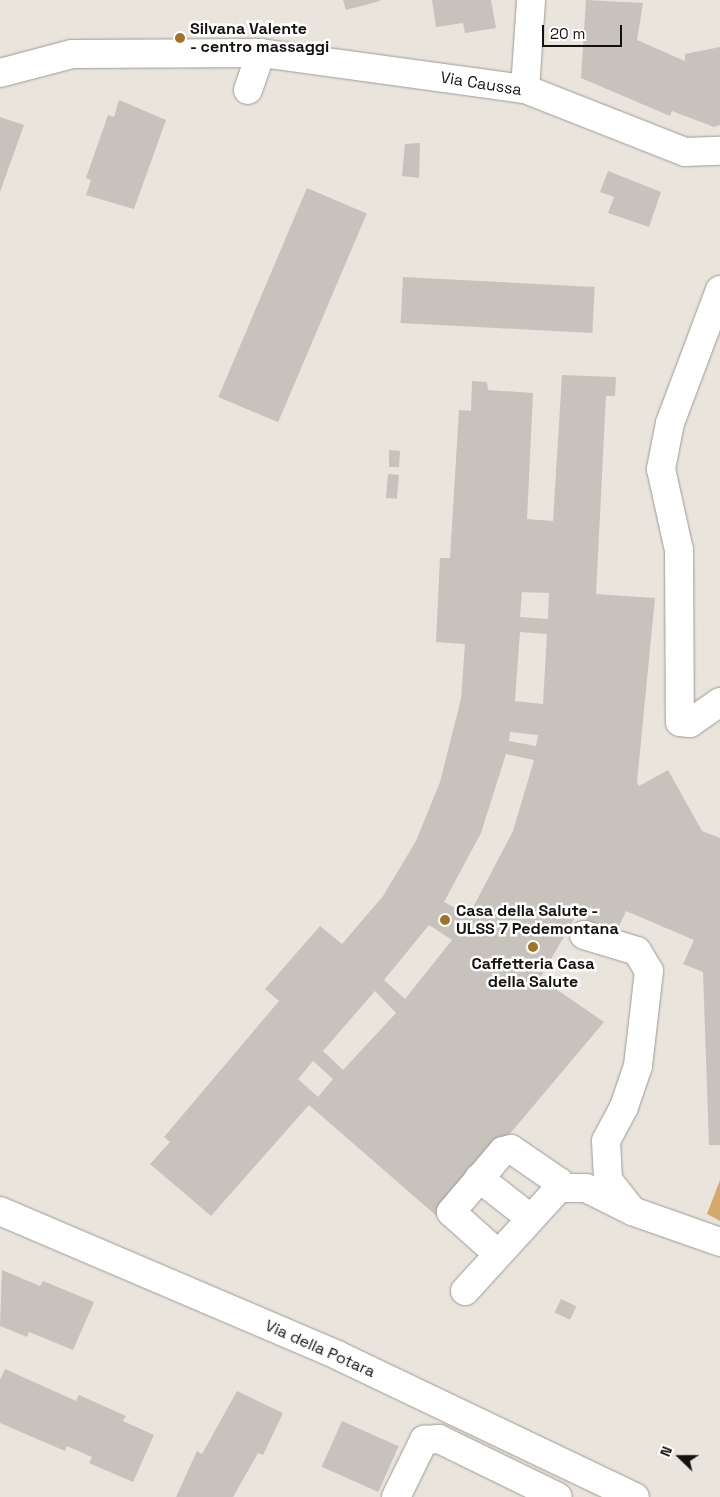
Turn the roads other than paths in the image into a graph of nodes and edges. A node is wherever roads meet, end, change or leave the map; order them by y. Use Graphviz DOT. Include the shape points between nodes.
graph roads {
  1 [pos="531,0"];
  2 [pos="261,53"];
  3 [pos="0,73"];
  4 [pos="524,89"];
  5 [pos="248,90"];
  6 [pos="720,151"];
  7 [pos="720,290"];
  8 [pos="720,702"];
  9 [pos="584,934"];
  10 [pos="479,1178"];
  11 [pos="563,1186"];
  12 [pos="0,1211"];
  13 [pos="632,1211"];
  14 [pos="530,1218"];
  15 [pos="720,1242"];
  16 [pos="498,1254"];
  17 [pos="465,1291"];
  18 [pos="396,1497"];
  19 [pos="558,1497"];
  20 [pos="635,1497"];
  1 -- 4 [label="street"];
  2 -- 3 [label="street, Via Caussa" via="72,54"];
  2 -- 4 [label="street, Via Caussa"];
  2 -- 5 [label="street"];
  4 -- 6 [label="street, Via Caussa" via="685,152"];
  7 -- 8 [label="street" via="670,423 661,469 679,550 680,722 690,723"];
  9 -- 13 [label="street" via="637,952 649,970 638,1066 624,1107 606,1141 608,1180"];
  10 -- 11 [label="street" via="508,1149"];
  10 -- 14 [label="street"];
  10 -- 16 [label="street" via="451,1212"];
  11 -- 13 [label="street" via="586,1188"];
  11 -- 14 [label="street"];
  12 -- 20 [label="street, Via della Potara" via="337,1356"];
  13 -- 15 [label="street"];
  14 -- 16 [label="street"];
  16 -- 17 [label="street"];
  18 -- 19 [label="street" via="424,1440 439,1439"];
}
